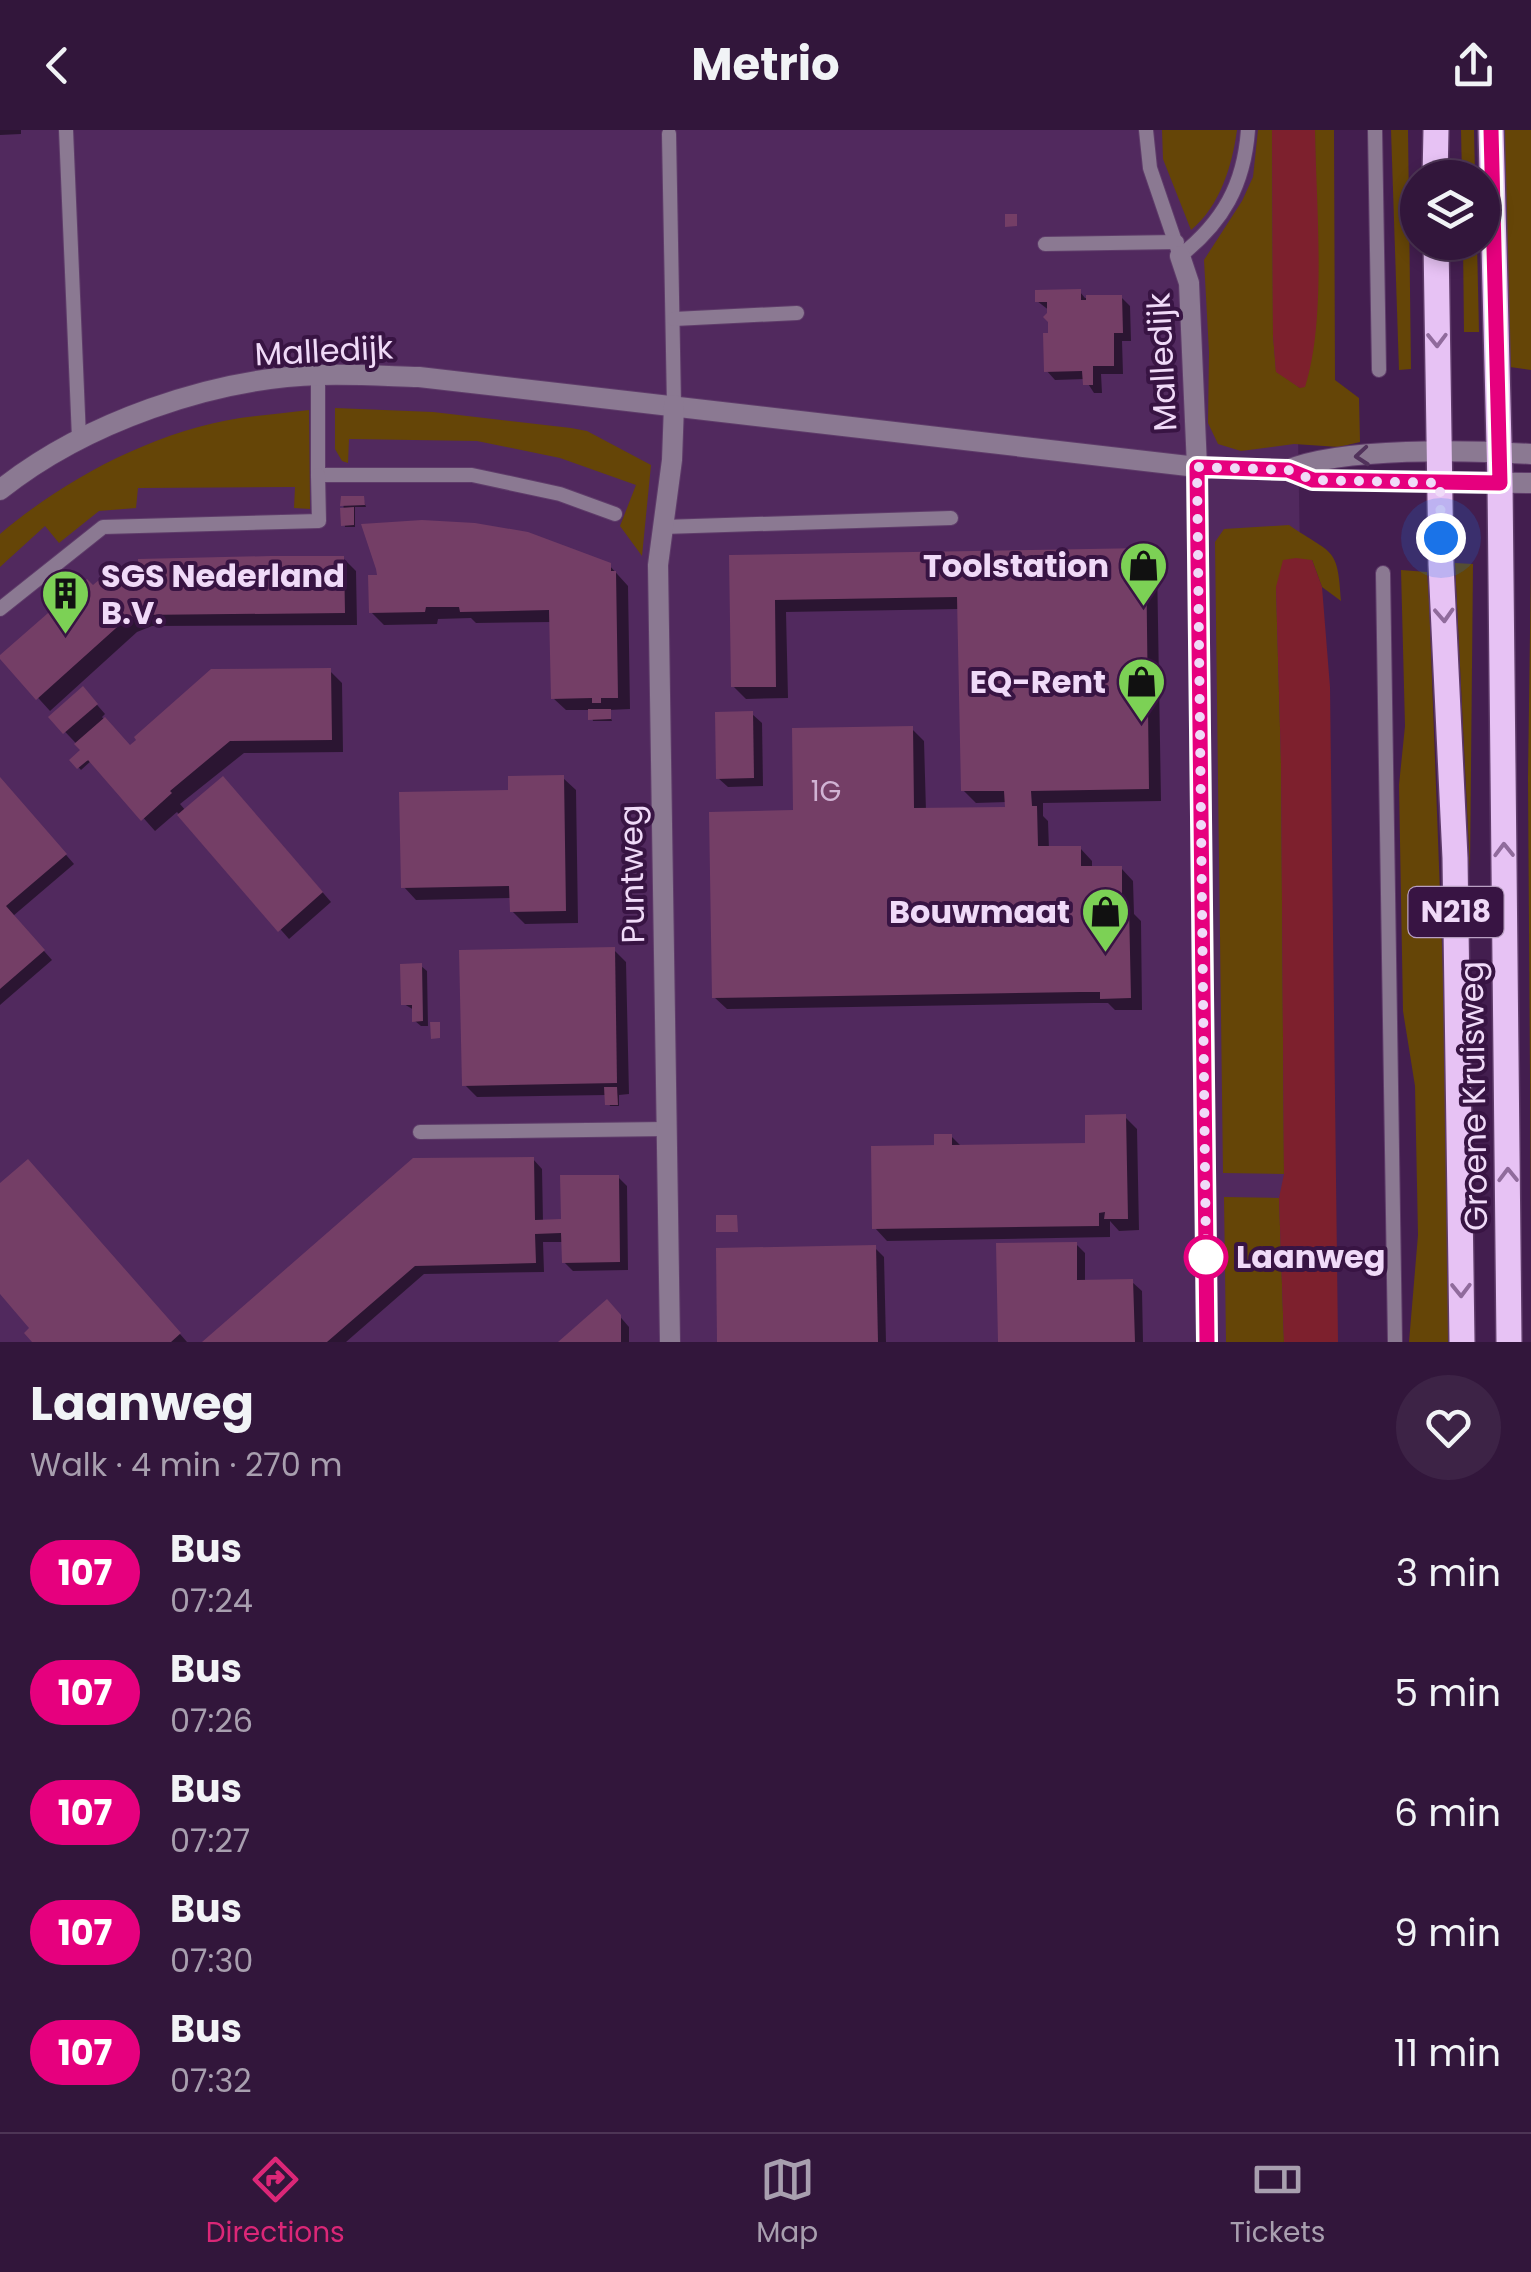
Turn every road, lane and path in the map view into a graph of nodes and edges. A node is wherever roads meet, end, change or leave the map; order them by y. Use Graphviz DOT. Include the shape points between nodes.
graph roads {
  1 [pos="66,130"];
  2 [pos="1146,130"];
  3 [pos="1248,130"];
  4 [pos="1375,130"];
  5 [pos="1436,130"];
  6 [pos="1491,130"];
  7 [pos="669,134"];
  8 [pos="1435,160"];
  9 [pos="1044,244"];
  10 [pos="1179,249"];
  11 [pos="1436,260"];
  12 [pos="797,314"];
  13 [pos="674,319"];
  14 [pos="1379,370"];
  15 [pos="318,374"];
  16 [pos="674,405"];
  17 [pos="79,438"];
  18 [pos="1499,452"];
  19 [pos="1439,453"];
  20 [pos="1531,454"];
  21 [pos="1197,467"];
  22 [pos="1288,470"];
  23 [pos="318,475"];
  24 [pos="1440,483"];
  25 [pos="1500,483"];
  26 [pos="1531,483"];
  27 [pos="0,490"];
  28 [pos="614,514"];
  29 [pos="951,518"];
  30 [pos="663,528"];
  31 [pos="1382,573"];
  32 [pos="0,609"];
  33 [pos="666,1129"];
  34 [pos="420,1132"];
  35 [pos="670,1342"];
  36 [pos="1207,1342"];
  37 [pos="1395,1342"];
  38 [pos="1462,1342"];
  39 [pos="1510,1342"];
  1 -- 17 [label="lane"];
  2 -- 10 [label="lane" via="1150,168"];
  3 -- 10 [label="lane" via="1239,182 1209,233"];
  4 -- 14 [label="lane"];
  5 -- 8 [label="main road"];
  6 -- 18 [label="main road, Groene Kruisweg / N218"];
  7 -- 13 [label="lane"];
  9 -- 10 [label="lane"];
  10 -- 21 [label="street, Malledijk" via="1189,284"];
  11 -- 19 [label="main road, Groene Kruisweg / N218, one-way"];
  12 -- 13 [label="lane"];
  13 -- 16 [label="lane"];
  15 -- 16 [label="street, Malledijk" via="419,377"];
  15 -- 17 [label="street, Malledijk" via="234,385"];
  15 -- 23 [label="lane"];
  16 -- 21 [label="street, Malledijk"];
  16 -- 30 [label="street, Puntweg"];
  17 -- 27 [label="street, Malledijk"];
  18 -- 19 [label="street, Malledijk"];
  18 -- 20 [label="street, Malledijk"];
  18 -- 25 [label="main road, Groene Kruisweg / N218"];
  19 -- 22 [label="street, Malledijk, one-way" via="1313,459"];
  19 -- 24 [label="main road, Groene Kruisweg / N218"];
  21 -- 22 [label="street, Malledijk"];
  21 -- 36 [label="street"];
  22 -- 24 [label="street, Malledijk" via="1313,480"];
  23 -- 28 [label="lane" via="472,475"];
  23 -- 32 [label="lane" via="319,521 103,527"];
  24 -- 25 [label="street, Malledijk"];
  24 -- 38 [label="main road, Groene Kruisweg / N218, one-way" via="1456,858"];
  25 -- 26 [label="street, Malledijk"];
  39 -- 25 [label="main road, Groene Kruisweg / N218, one-way"];
  29 -- 30 [label="lane"];
  30 -- 33 [label="street, Puntweg" via="658,565"];
  31 -- 37 [label="lane"];
  33 -- 34 [label="lane"];
  33 -- 35 [label="street, Puntweg"];
}
